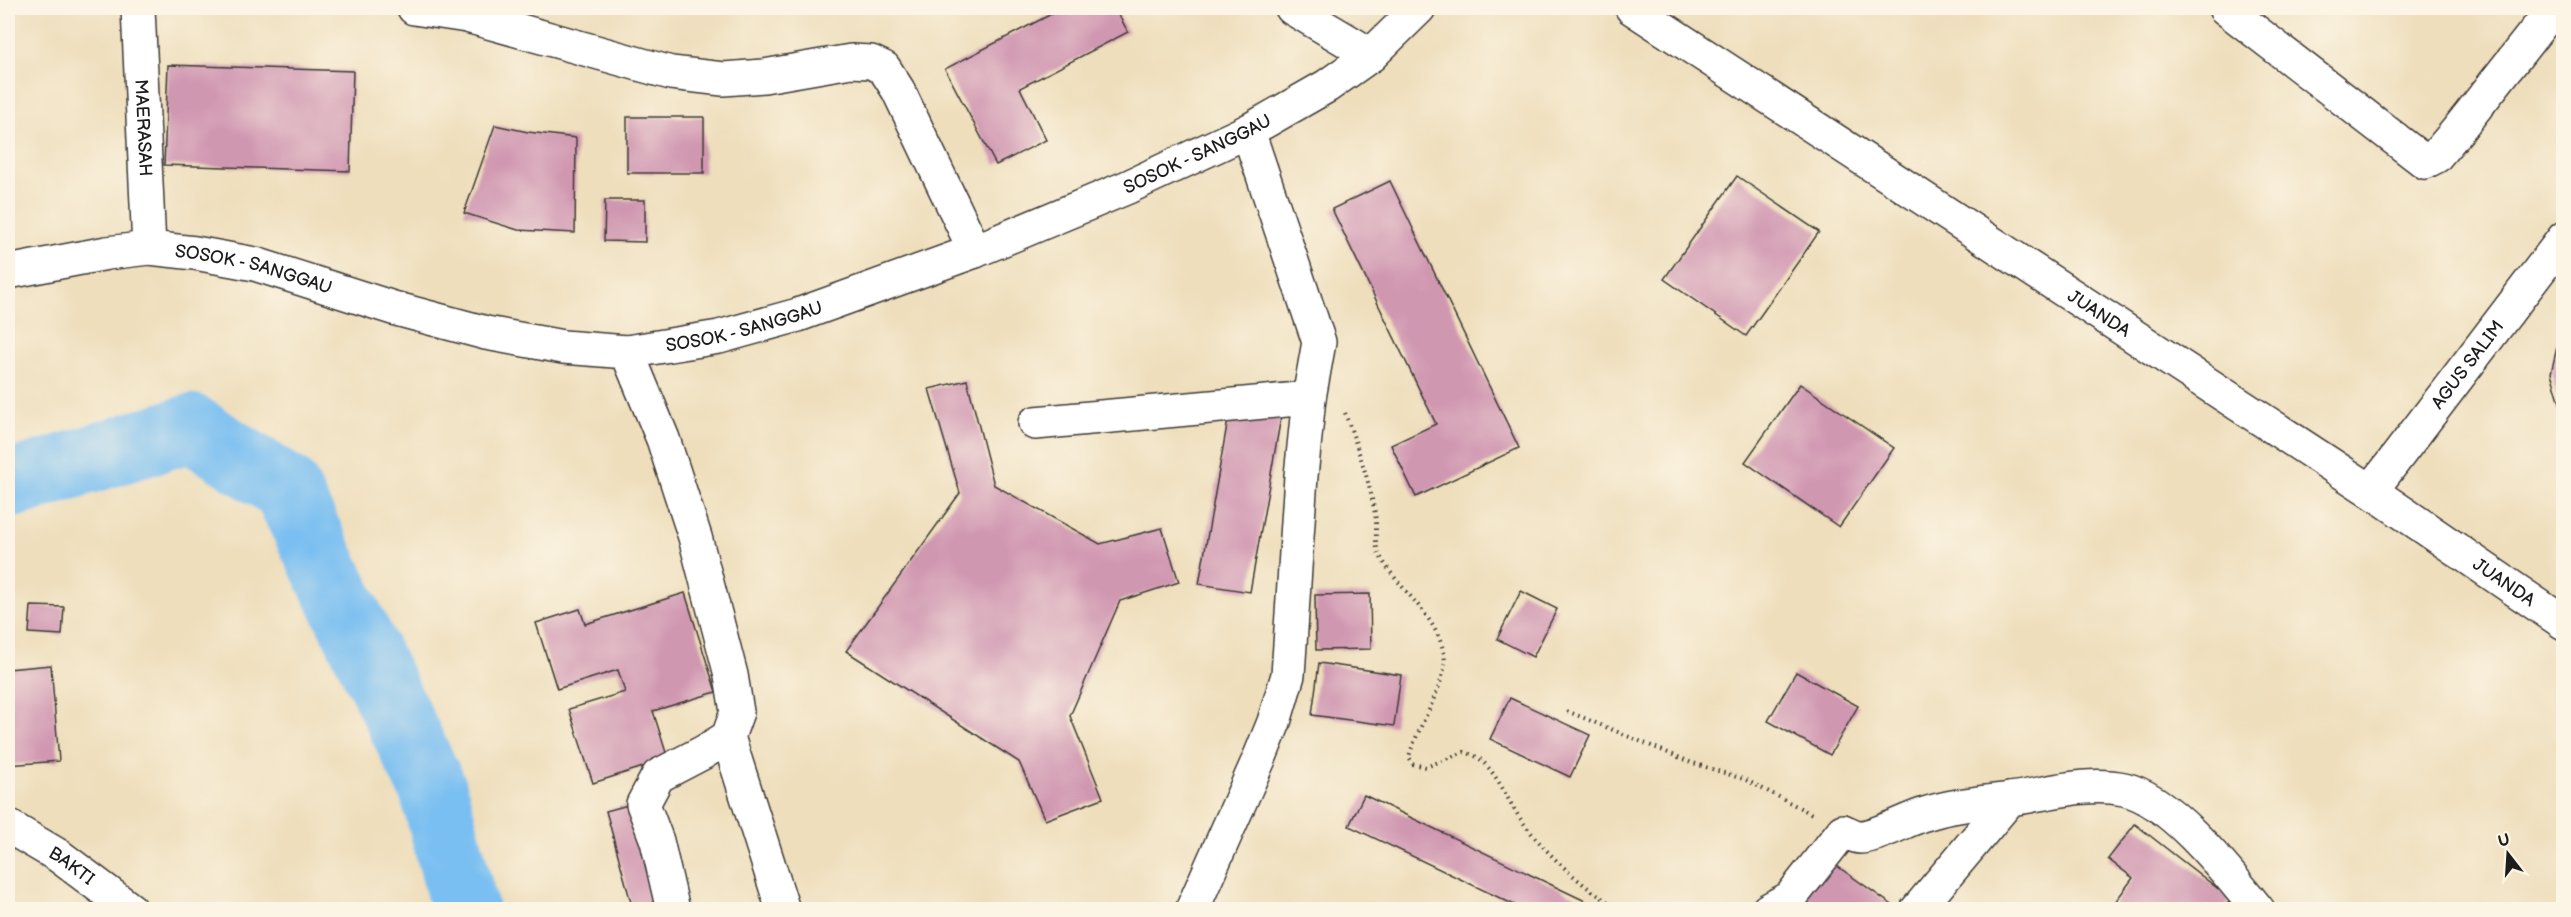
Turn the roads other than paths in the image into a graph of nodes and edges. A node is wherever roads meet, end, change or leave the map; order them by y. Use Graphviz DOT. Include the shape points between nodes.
graph roads {
  1 [pos="138,8"];
  2 [pos="414,8"];
  3 [pos="1292,8"];
  4 [pos="1419,8"];
  5 [pos="1632,8"];
  6 [pos="2225,8"];
  7 [pos="2554,8"];
  8 [pos="1371,55"];
  9 [pos="1248,131"];
  10 [pos="2564,238"];
  11 [pos="149,248"];
  12 [pos="975,251"];
  13 [pos="8,272"];
  14 [pos="627,352"];
  15 [pos="1309,398"];
  16 [pos="1035,423"];
  17 [pos="2372,491"];
  18 [pos="2564,623"];
  19 [pos="728,737"];
  20 [pos="2010,799"];
  21 [pos="8,826"];
  22 [pos="126,907"];
  23 [pos="673,909"];
  24 [pos="783,909"];
  25 [pos="1192,909"];
  26 [pos="1768,909"];
  27 [pos="1917,909"];
  28 [pos="2258,909"];
  1 -- 11 [label="main road, MAERASAH"];
  2 -- 12 [label="main road" via="467,16 671,73 723,79 851,61 872,62 884,68 898,90"];
  3 -- 8 [label="main road"];
  4 -- 8 [label="main road, SOSOK - SANGGAU"];
  5 -- 17 [label="main road, JUANDA"];
  6 -- 7 [label="main road" via="2425,162 2435,157 2457,132"];
  8 -- 9 [label="main road, SOSOK - SANGGAU" via="1327,86"];
  9 -- 12 [label="main road, SOSOK - SANGGAU" via="1128,188"];
  9 -- 15 [label="main road" via="1319,342"];
  10 -- 17 [label="main road, AGUS SALIM"];
  11 -- 13 [label="main road, SOSOK - SANGGAU"];
  11 -- 14 [label="main road, SOSOK - SANGGAU" via="255,264 486,333 563,347"];
  12 -- 14 [label="main road, SOSOK - SANGGAU" via="798,315 719,337"];
  14 -- 19 [label="main road" via="663,439 695,537 731,675 737,712"];
  15 -- 16 [label="main road"];
  15 -- 25 [label="main road" via="1288,675 1259,759"];
  17 -- 18 [label="main road, JUANDA"];
  19 -- 23 [label="main road" via="658,776 643,804 657,841"];
  19 -- 24 [label="main road"];
  20 -- 26 [label="main road" via="1927,813 1870,836 1858,838 1843,831 1790,898"];
  20 -- 27 [label="main road"];
  20 -- 28 [label="main road" via="2087,787 2125,789 2157,804 2192,832"];
  21 -- 22 [label="main road, BAKTI" via="59,856"];
}
